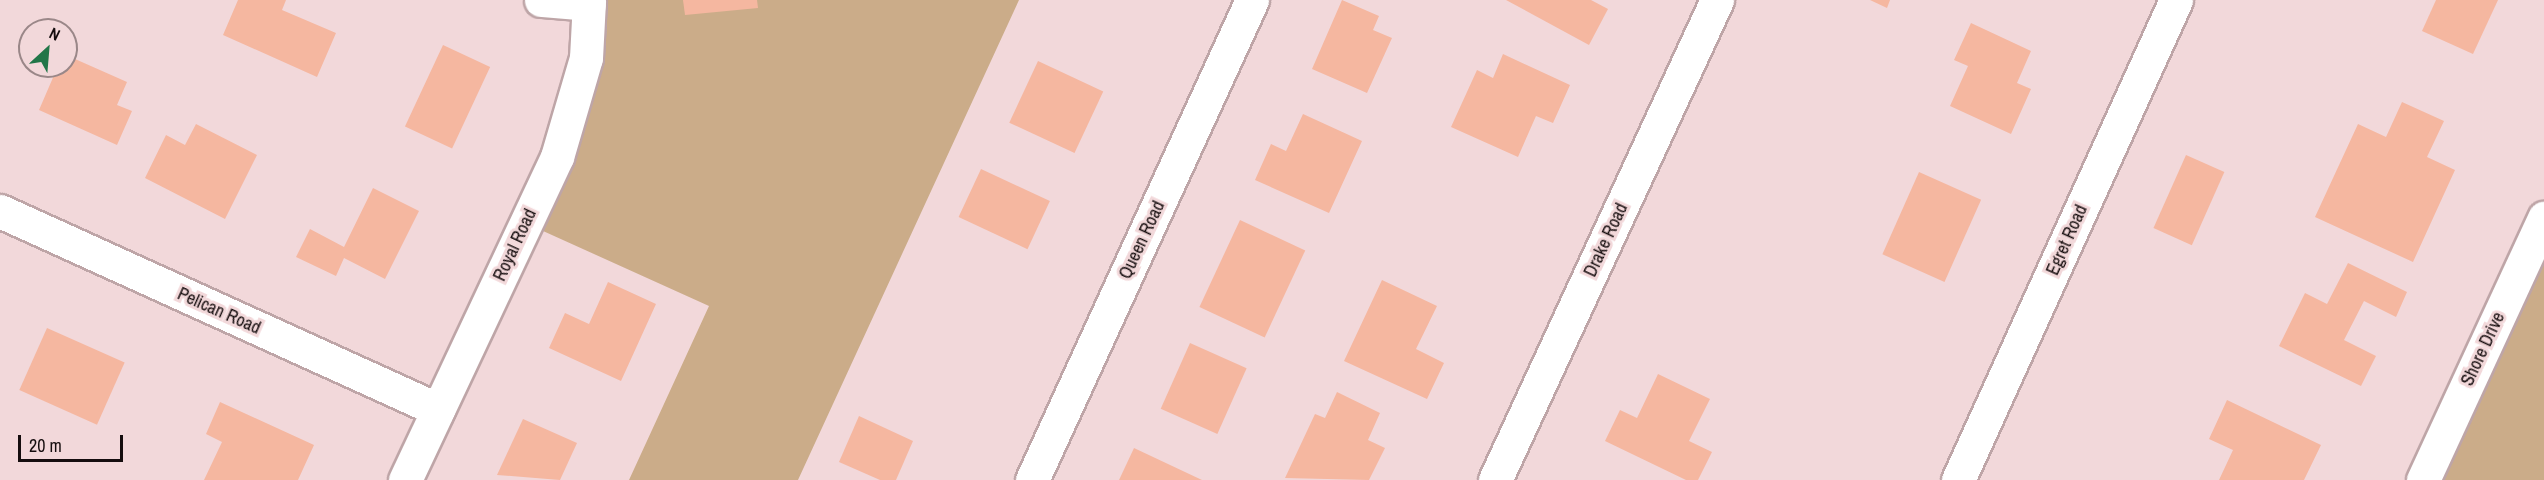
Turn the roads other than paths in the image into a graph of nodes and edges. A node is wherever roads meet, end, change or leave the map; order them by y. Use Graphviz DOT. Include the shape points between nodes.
graph roads {
  1 [pos="541,0"];
  2 [pos="1252,0"];
  3 [pos="1717,0"];
  4 [pos="2176,0"];
  5 [pos="589,2"];
  6 [pos="0,211"];
  7 [pos="2544,218"];
  8 [pos="438,410"];
  9 [pos="405,480"];
  10 [pos="1032,480"];
  11 [pos="1496,480"];
  12 [pos="1958,480"];
  13 [pos="2423,480"];
  1 -- 5 [label="street"];
  2 -- 10 [label="street, Queen Road"];
  3 -- 11 [label="street, Drake Road"];
  4 -- 12 [label="street, Egret Road"];
  5 -- 8 [label="street, Royal Road" via="586,58 557,157"];
  6 -- 8 [label="street, Pelican Road"];
  7 -- 13 [label="street, Shore Drive"];
  8 -- 9 [label="street, Royal Road"];
}
